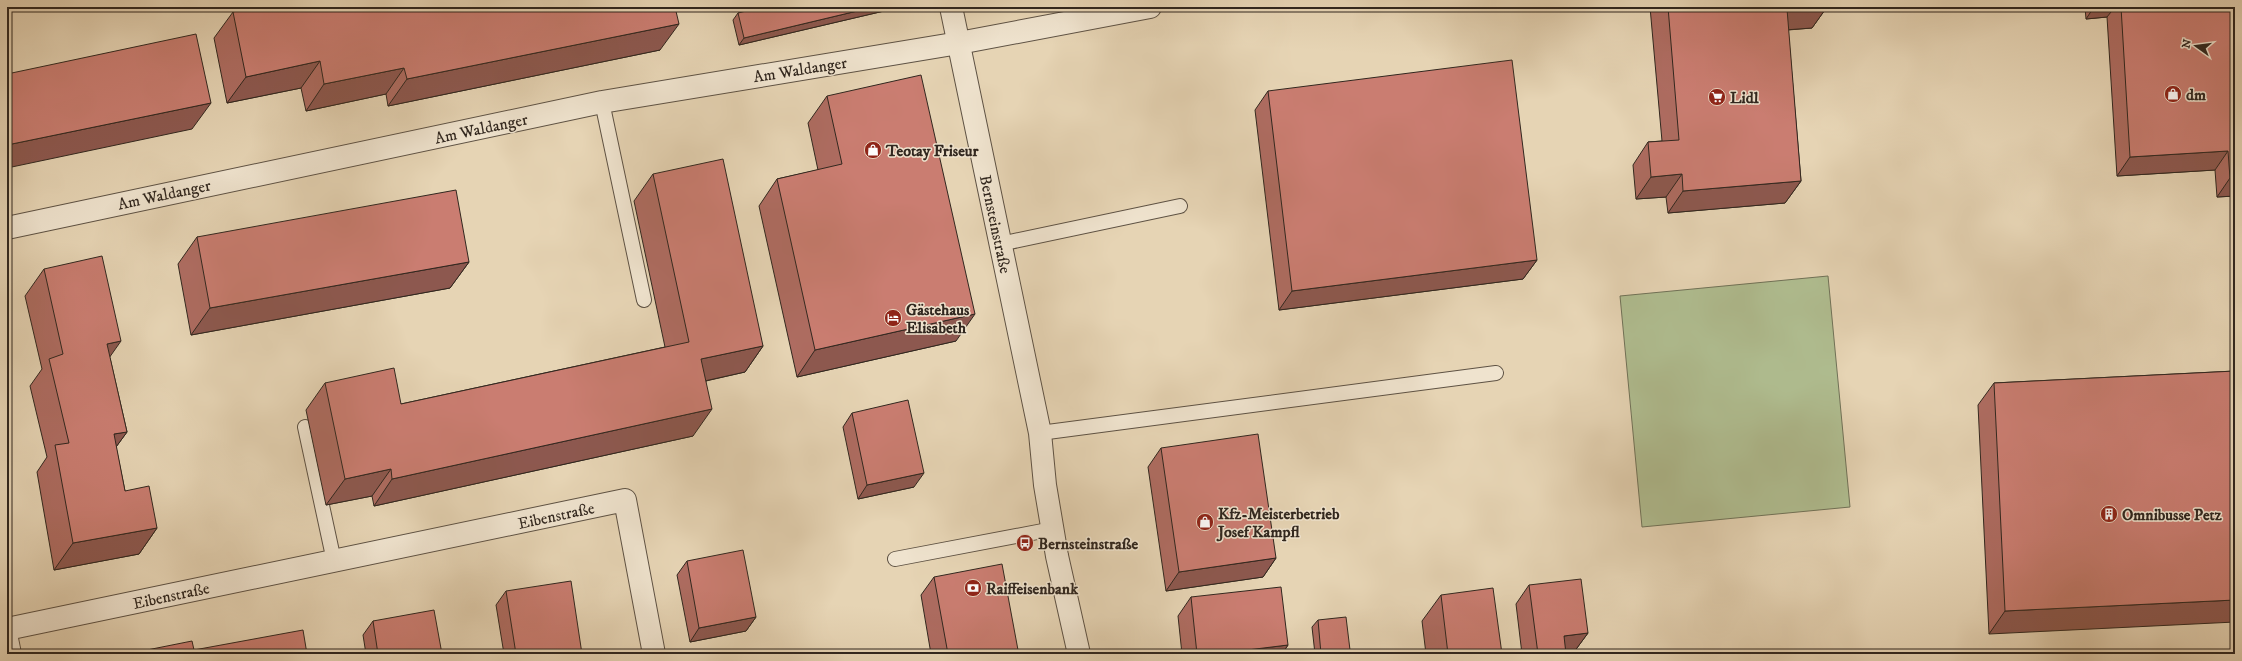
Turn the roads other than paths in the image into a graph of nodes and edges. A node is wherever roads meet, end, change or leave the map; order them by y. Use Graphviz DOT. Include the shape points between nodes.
graph roads {
  1 [pos="950,7"];
  2 [pos="1150,7"];
  3 [pos="959,43"];
  4 [pos="602,102"];
  5 [pos="1180,206"];
  6 [pos="7,228"];
  7 [pos="1000,244"];
  8 [pos="644,300"];
  9 [pos="1496,373"];
  10 [pos="305,427"];
  11 [pos="1040,433"];
  12 [pos="1053,529"];
  13 [pos="895,559"];
  14 [pos="334,561"];
  15 [pos="7,628"];
  16 [pos="7,639"];
  17 [pos="10,654"];
  18 [pos="654,654"];
  19 [pos="1079,654"];
  1 -- 3 [label="street, Bernsteinstraße"];
  2 -- 3 [label="street, Am Waldanger"];
  3 -- 4 [label="street, Am Waldanger"];
  3 -- 7 [label="street, Bernsteinstraße"];
  4 -- 6 [label="street, Am Waldanger"];
  4 -- 8 [label="lane"];
  5 -- 7 [label="lane"];
  7 -- 11 [label="street, Bernsteinstraße"];
  9 -- 11 [label="lane"];
  10 -- 14 [label="lane"];
  11 -- 12 [label="street, Bernsteinstraße" via="1045,485"];
  12 -- 13 [label="lane"];
  12 -- 19 [label="street, Bernsteinstraße"];
  14 -- 15 [label="street, Eibenstraße"];
  14 -- 18 [label="street, Eibenstraße" via="625,500"];
  16 -- 17 [label="street"];
}
